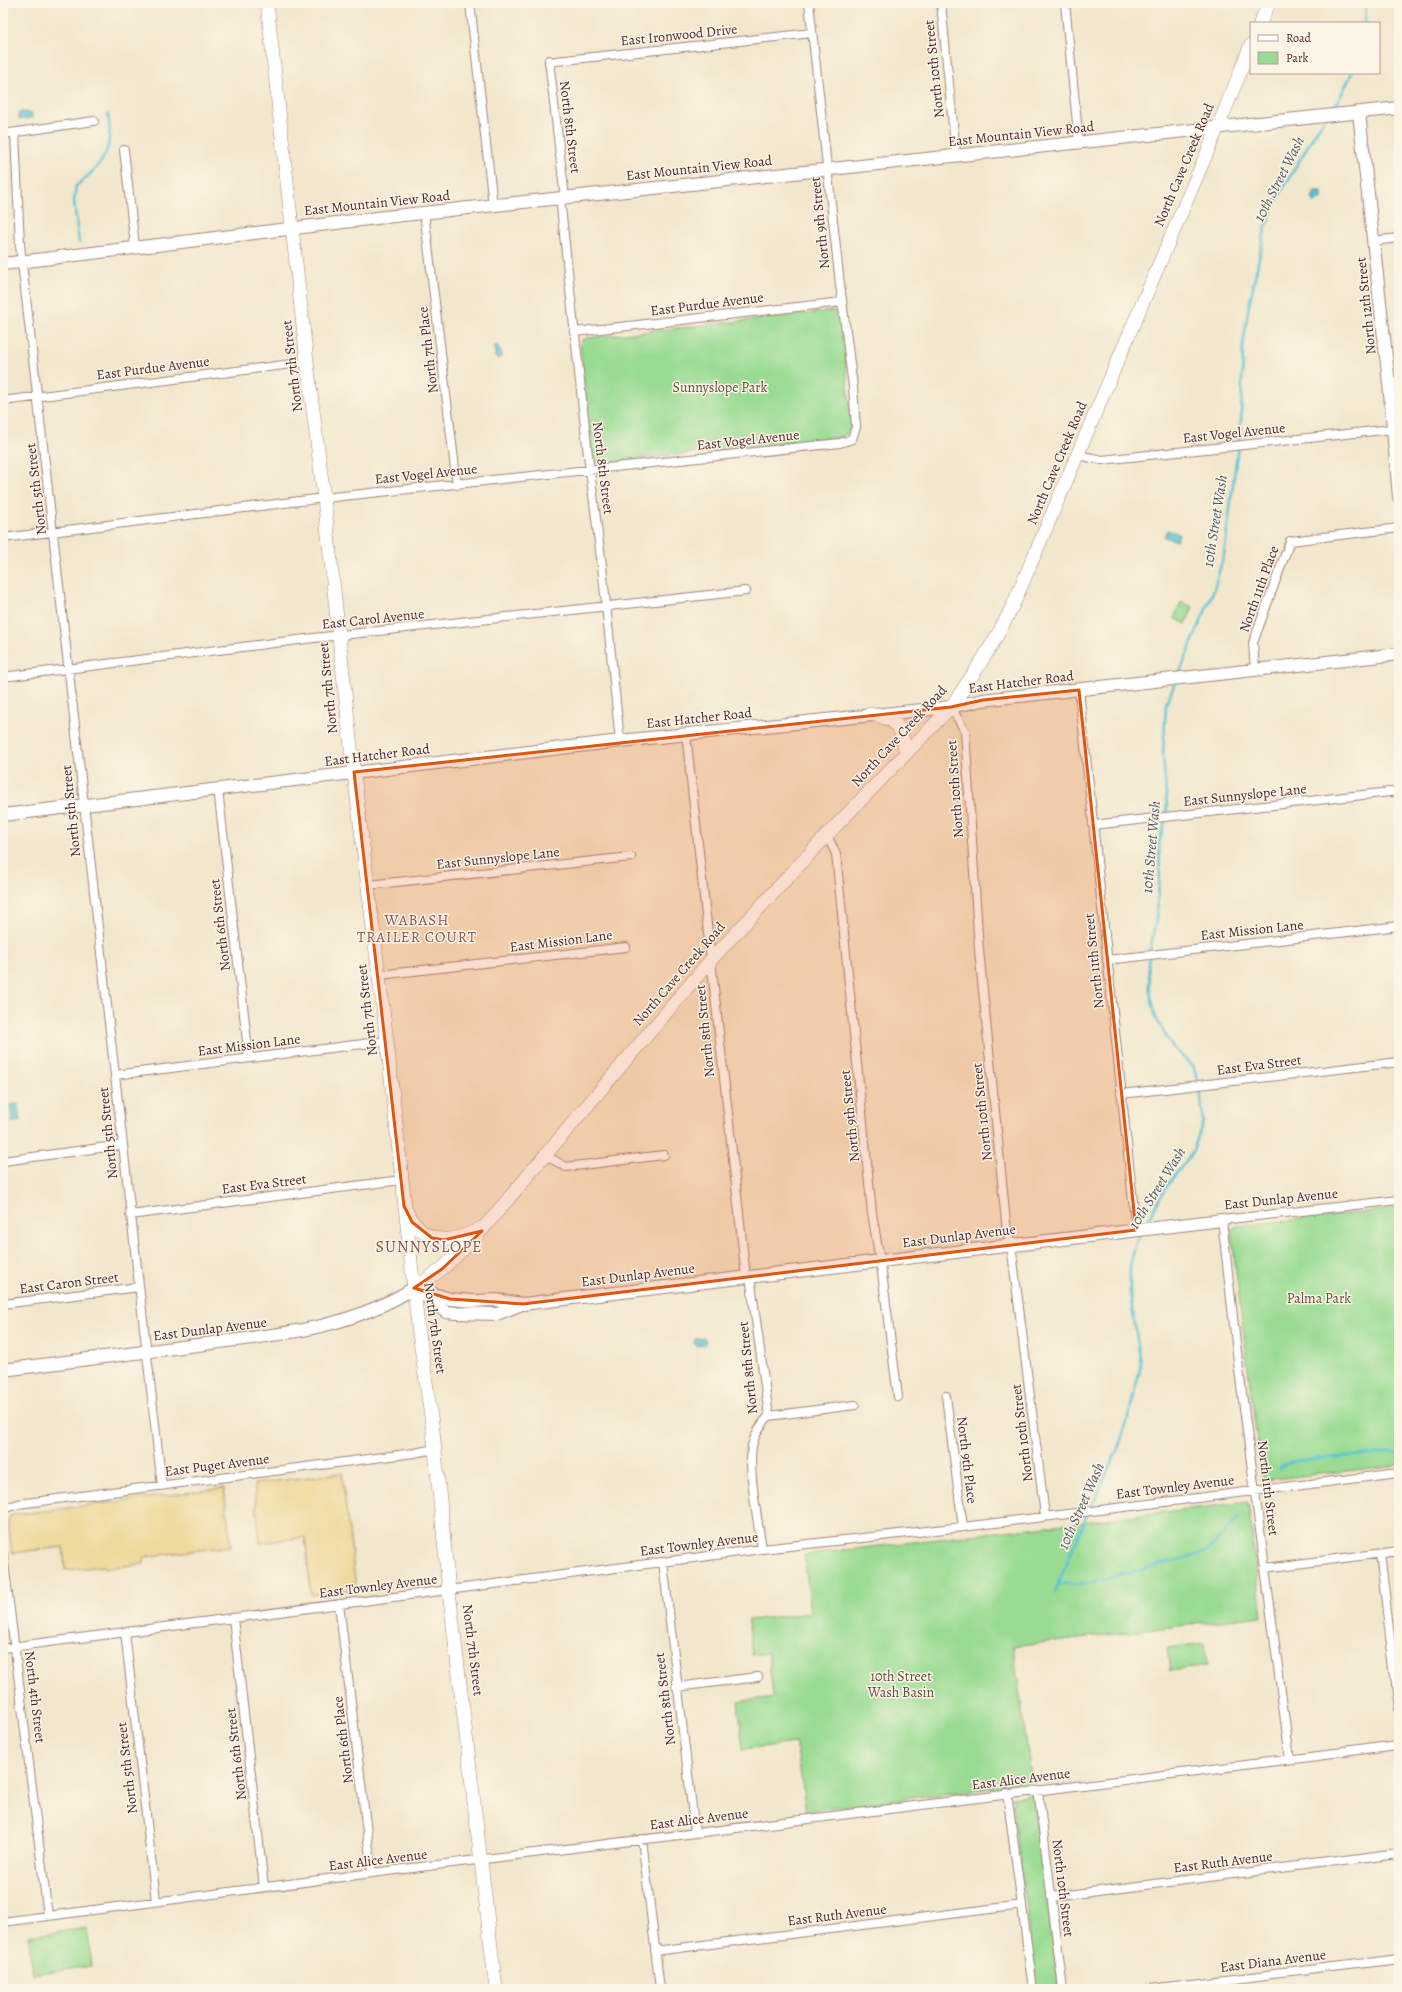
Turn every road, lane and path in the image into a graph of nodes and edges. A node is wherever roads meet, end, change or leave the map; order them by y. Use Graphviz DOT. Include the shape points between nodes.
graph roads {
  1 [pos="267,3"];
  2 [pos="470,3"];
  3 [pos="809,3"];
  4 [pos="941,3"];
  5 [pos="1065,3"];
  6 [pos="1269,3"];
  7 [pos="1260,22"];
  8 [pos="812,33"];
  9 [pos="1250,48"];
  10 [pos="549,61"];
  11 [pos="1399,108"];
  12 [pos="1359,113"];
  13 [pos="94,121"];
  14 [pos="1218,128"];
  15 [pos="15,133"];
  16 [pos="3,134"];
  17 [pos="1079,143"];
  18 [pos="124,150"];
  19 [pos="956,155"];
  20 [pos="827,169"];
  21 [pos="563,198"];
  22 [pos="493,205"];
  23 [pos="424,212"];
  24 [pos="293,227"];
  25 [pos="1399,238"];
  26 [pos="1374,241"];
  27 [pos="135,247"];
  28 [pos="22,261"];
  29 [pos="3,264"];
  30 [pos="842,302"];
  31 [pos="574,332"];
  32 [pos="307,362"];
  33 [pos="1394,383"];
  34 [pos="38,396"];
  35 [pos="3,401"];
  36 [pos="1393,429"];
  37 [pos="852,439"];
  38 [pos="1078,455"];
  39 [pos="590,470"];
  40 [pos="457,485"];
  41 [pos="1399,497"];
  42 [pos="324,498"];
  43 [pos="1399,528"];
  44 [pos="54,531"];
  45 [pos="3,538"];
  46 [pos="746,591"];
  47 [pos="606,606"];
  48 [pos="339,636"];
  49 [pos="1399,654"];
  50 [pos="68,668"];
  51 [pos="1255,670"];
  52 [pos="3,677"];
  53 [pos="1079,690"];
  54 [pos="951,707"];
  55 [pos="870,714"];
  56 [pos="686,734"];
  57 [pos="620,741"];
  58 [pos="906,754"];
  59 [pos="354,772"];
  60 [pos="218,789"];
  61 [pos="1399,791"];
  62 [pos="84,805"];
  63 [pos="3,815"];
  64 [pos="1093,825"];
  65 [pos="827,835"];
  66 [pos="631,857"];
  67 [pos="368,885"];
  68 [pos="1399,926"];
  69 [pos="626,947"];
  70 [pos="1107,960"];
  71 [pos="710,961"];
  72 [pos="379,975"];
  73 [pos="387,1042"];
  74 [pos="249,1058"];
  75 [pos="1399,1062"];
  76 [pos="115,1075"];
  77 [pos="1121,1094"];
  78 [pos="122,1145"];
  79 [pos="664,1155"];
  80 [pos="545,1156"];
  81 [pos="3,1161"];
  82 [pos="401,1180"];
  83 [pos="1399,1200"];
  84 [pos="404,1206"];
  85 [pos="130,1215"];
  86 [pos="1222,1220"];
  87 [pos="489,1223"];
  88 [pos="1136,1230"];
  89 [pos="1011,1244"];
  90 [pos="880,1260"];
  91 [pos="748,1277"];
  92 [pos="139,1287"];
  93 [pos="414,1288"];
  94 [pos="3,1304"];
  95 [pos="147,1352"];
  96 [pos="3,1370"];
  97 [pos="946,1396"];
  98 [pos="898,1397"];
  99 [pos="855,1405"];
  100 [pos="769,1416"];
  101 [pos="435,1449"];
  102 [pos="1399,1473"];
  103 [pos="162,1486"];
  104 [pos="1254,1490"];
  105 [pos="3,1509"];
  106 [pos="1045,1516"];
  107 [pos="963,1527"];
  108 [pos="762,1549"];
  109 [pos="1399,1552"];
  110 [pos="3,1554"];
  111 [pos="1380,1554"];
  112 [pos="663,1562"];
  113 [pos="1265,1568"];
  114 [pos="449,1591"];
  115 [pos="339,1604"];
  116 [pos="233,1618"];
  117 [pos="125,1632"];
  118 [pos="15,1646"];
  119 [pos="3,1648"];
  120 [pos="758,1677"];
  121 [pos="676,1687"];
  122 [pos="1399,1709"];
  123 [pos="1399,1746"];
  124 [pos="1290,1759"];
  125 [pos="1038,1790"];
  126 [pos="1007,1793"];
  127 [pos="695,1833"];
  128 [pos="642,1839"];
  129 [pos="1399,1853"];
  130 [pos="482,1860"];
  131 [pos="372,1873"];
  132 [pos="264,1887"];
  133 [pos="1051,1897"];
  134 [pos="156,1901"];
  135 [pos="1022,1905"];
  136 [pos="48,1916"];
  137 [pos="3,1922"];
  138 [pos="655,1951"];
  139 [pos="1399,1959"];
  140 [pos="496,1989"];
  141 [pos="660,1989"];
  142 [pos="1032,1989"];
  143 [pos="1063,1989"];
  144 [pos="1151,1989"];
  1 -- 24 [label="main road, North 7th Street"];
  2 -- 22 [label="street"];
  3 -- 8 [label="street, North 9th Street"];
  4 -- 19 [label="street, North 10th Street"];
  5 -- 17 [label="street"];
  6 -- 7 [label="main road"];
  8 -- 10 [label="street, East Ironwood Drive"];
  8 -- 20 [label="street, North 9th Street"];
  9 -- 14 [label="main road, North Cave Creek Road"];
  10 -- 21 [label="street, North 8th Street"];
  11 -- 12 [label="street, East Mountain View Road"];
  12 -- 14 [label="street, East Mountain View Road"];
  12 -- 26 [label="street, North 12th Street"];
  13 -- 15 [label="street"];
  14 -- 17 [label="street, East Mountain View Road"];
  14 -- 38 [label="main road, North Cave Creek Road"];
  15 -- 16 [label="street"];
  15 -- 28 [label="street, North 5th Street"];
  17 -- 19 [label="street, East Mountain View Road"];
  18 -- 27 [label="street"];
  19 -- 20 [label="street, East Mountain View Road"];
  20 -- 21 [label="street, East Mountain View Road"];
  20 -- 30 [label="street, North 9th Street"];
  21 -- 22 [label="street, East Mountain View Road"];
  21 -- 31 [label="street, North 8th Street"];
  22 -- 23 [label="street, East Mountain View Road"];
  23 -- 24 [label="street, East Mountain View Road"];
  23 -- 40 [label="street, North 7th Place"];
  24 -- 27 [label="street, East Mountain View Road"];
  24 -- 32 [label="main road, North 7th Street"];
  25 -- 26 [label="street"];
  26 -- 33 [label="street, North 12th Street"];
  27 -- 28 [label="street, East Mountain View Road"];
  28 -- 29 [label="street, East Mountain View Road"];
  28 -- 34 [label="street, North 5th Street"];
  30 -- 31 [label="street, East Purdue Avenue"];
  30 -- 37 [label="street, North 9th Street" via="856,419"];
  31 -- 39 [label="street, North 8th Street"];
  32 -- 34 [label="street, East Purdue Avenue"];
  32 -- 42 [label="main road, North 7th Street"];
  33 -- 36 [label="street, North 12th Street"];
  34 -- 35 [label="street, East Purdue Avenue"];
  34 -- 44 [label="street, North 5th Street"];
  36 -- 38 [label="street, East Vogel Avenue" via="1102,460"];
  36 -- 41 [label="street, North 12th Street"];
  37 -- 39 [label="street, East Vogel Avenue" via="840,443"];
  38 -- 54 [label="main road, North Cave Creek Road" via="1007,618 983,660"];
  39 -- 40 [label="street, East Vogel Avenue"];
  39 -- 47 [label="street, North 8th Street"];
  40 -- 42 [label="street, East Vogel Avenue"];
  42 -- 44 [label="street, East Vogel Avenue"];
  42 -- 48 [label="main road, North 7th Street"];
  43 -- 51 [label="street, North 11th Place" via="1290,541 1253,643"];
  44 -- 45 [label="street, East Vogel Avenue"];
  44 -- 50 [label="street, North 5th Street"];
  46 -- 47 [label="street, East Carol Avenue"];
  47 -- 48 [label="street, East Carol Avenue"];
  47 -- 57 [label="street, North 8th Street"];
  48 -- 50 [label="street, East Carol Avenue"];
  48 -- 59 [label="main road, North 7th Street"];
  49 -- 51 [label="street, East Hatcher Road"];
  50 -- 52 [label="street, East Carol Avenue"];
  50 -- 62 [label="street, North 5th Street"];
  51 -- 53 [label="street, East Hatcher Road"];
  53 -- 54 [label="street, East Hatcher Road" via="983,700"];
  53 -- 64 [label="street, North 11th Street"];
  54 -- 55 [label="street, East Hatcher Road"];
  54 -- 58 [label="main road, North Cave Creek Road"];
  54 -- 89 [label="street, North 10th Street" via="965,731 979,957 1007,1232"];
  55 -- 56 [label="street, East Hatcher Road"];
  55 -- 58 [label="main road" via="884,717 899,727"];
  56 -- 57 [label="street, East Hatcher Road"];
  56 -- 71 [label="street, North 8th Street"];
  57 -- 59 [label="street, East Hatcher Road"];
  58 -- 65 [label="main road, North Cave Creek Road"];
  59 -- 60 [label="street, East Hatcher Road"];
  59 -- 67 [label="main road, North 7th Street"];
  60 -- 62 [label="street, East Hatcher Road"];
  60 -- 74 [label="street, North 6th Street"];
  61 -- 64 [label="street, East Sunnyslope Lane"];
  62 -- 63 [label="street, East Hatcher Road"];
  62 -- 76 [label="street, North 5th Street"];
  64 -- 70 [label="street, North 11th Street"];
  65 -- 71 [label="main road, North Cave Creek Road"];
  65 -- 90 [label="street, North 9th Street" via="836,854 872,1213"];
  66 -- 67 [label="street, East Sunnyslope Lane"];
  67 -- 72 [label="main road, North 7th Street"];
  68 -- 70 [label="street, East Mission Lane"];
  69 -- 72 [label="street, East Mission Lane"];
  70 -- 77 [label="street, North 11th Street"];
  71 -- 80 [label="main road, North Cave Creek Road"];
  71 -- 91 [label="street, North 8th Street"];
  72 -- 73 [label="main road, North 7th Street"];
  73 -- 74 [label="street, East Mission Lane"];
  73 -- 82 [label="main road, North 7th Street"];
  74 -- 76 [label="street, East Mission Lane"];
  75 -- 77 [label="street, East Eva Street"];
  76 -- 78 [label="street, North 5th Street"];
  77 -- 88 [label="street, North 11th Street"];
  78 -- 81 [label="street"];
  78 -- 85 [label="street, North 5th Street"];
  79 -- 80 [label="street" via="566,1167"];
  80 -- 87 [label="main road, North Cave Creek Road"];
  82 -- 84 [label="main road, North 7th Street"];
  82 -- 85 [label="street, East Eva Street"];
  83 -- 86 [label="street, East Dunlap Avenue"];
  84 -- 87 [label="main road" via="412,1222 421,1232 432,1238 444,1240 461,1236"];
  84 -- 93 [label="main road, North 7th Street"];
  85 -- 92 [label="street, North 5th Street"];
  86 -- 88 [label="street, East Dunlap Avenue"];
  86 -- 104 [label="street, North 11th Street"];
  87 -- 93 [label="main road, North Cave Creek Road" via="460,1254"];
  88 -- 89 [label="street, East Dunlap Avenue"];
  89 -- 90 [label="street, East Dunlap Avenue"];
  89 -- 106 [label="street, North 10th Street"];
  90 -- 91 [label="street, East Dunlap Avenue"];
  90 -- 98 [label="street, North 9th Street"];
  91 -- 93 [label="street, East Dunlap Avenue" via="523,1304 496,1300 450,1299"];
  91 -- 100 [label="street, North 8th Street"];
  92 -- 94 [label="street, East Caron Street"];
  92 -- 95 [label="street, North 5th Street"];
  93 -- 95 [label="street, East Dunlap Avenue" via="367,1313 310,1330"];
  93 -- 101 [label="main road, North 7th Street"];
  95 -- 96 [label="street, East Dunlap Avenue"];
  95 -- 103 [label="street, North 5th Street"];
  97 -- 107 [label="street, North 9th Place"];
  99 -- 100 [label="street"];
  100 -- 108 [label="street, North 8th Street" via="758,1430 752,1447 753,1479"];
  101 -- 103 [label="street, East Puget Avenue"];
  101 -- 114 [label="main road, North 7th Street"];
  102 -- 104 [label="street, East Townley Avenue"];
  103 -- 105 [label="street, East Puget Avenue" via="18,1504"];
  104 -- 106 [label="street, East Townley Avenue"];
  104 -- 113 [label="street, North 11th Street"];
  106 -- 107 [label="street, East Townley Avenue"];
  107 -- 108 [label="street, East Townley Avenue"];
  108 -- 112 [label="street, East Townley Avenue"];
  109 -- 111 [label="street"];
  110 -- 118 [label="street, North 4th Street"];
  111 -- 113 [label="street"];
  111 -- 122 [label="street"];
  112 -- 114 [label="street, East Townley Avenue" via="468,1586"];
  112 -- 121 [label="street, North 8th Street"];
  113 -- 124 [label="street, North 11th Street"];
  114 -- 115 [label="street, East Townley Avenue"];
  114 -- 130 [label="main road, North 7th Street"];
  115 -- 116 [label="street, East Townley Avenue"];
  115 -- 131 [label="street, North 6th Place"];
  116 -- 117 [label="street, East Townley Avenue"];
  116 -- 132 [label="street, North 6th Street"];
  117 -- 118 [label="street, East Townley Avenue"];
  117 -- 134 [label="street, North 5th Street"];
  118 -- 119 [label="street, East Townley Avenue"];
  118 -- 136 [label="street, North 4th Street"];
  120 -- 121 [label="street"];
  121 -- 127 [label="street, North 8th Street"];
  123 -- 124 [label="street, East Alice Avenue"];
  124 -- 125 [label="street, East Alice Avenue"];
  125 -- 126 [label="street, East Alice Avenue"];
  125 -- 133 [label="street, North 10th Street"];
  126 -- 127 [label="street, East Alice Avenue"];
  126 -- 135 [label="street"];
  127 -- 128 [label="street, East Alice Avenue"];
  128 -- 130 [label="street, East Alice Avenue"];
  128 -- 138 [label="street"];
  129 -- 133 [label="street, East Ruth Avenue"];
  130 -- 131 [label="street, East Alice Avenue"];
  130 -- 140 [label="main road, North 7th Street"];
  131 -- 132 [label="street, East Alice Avenue"];
  132 -- 134 [label="street, East Alice Avenue"];
  133 -- 143 [label="street, North 10th Street"];
  134 -- 136 [label="street, East Alice Avenue"];
  135 -- 138 [label="street, East Ruth Avenue"];
  135 -- 142 [label="street"];
  136 -- 137 [label="street, East Alice Avenue"];
  138 -- 141 [label="street"];
  139 -- 144 [label="street, East Diana Avenue"];
}
